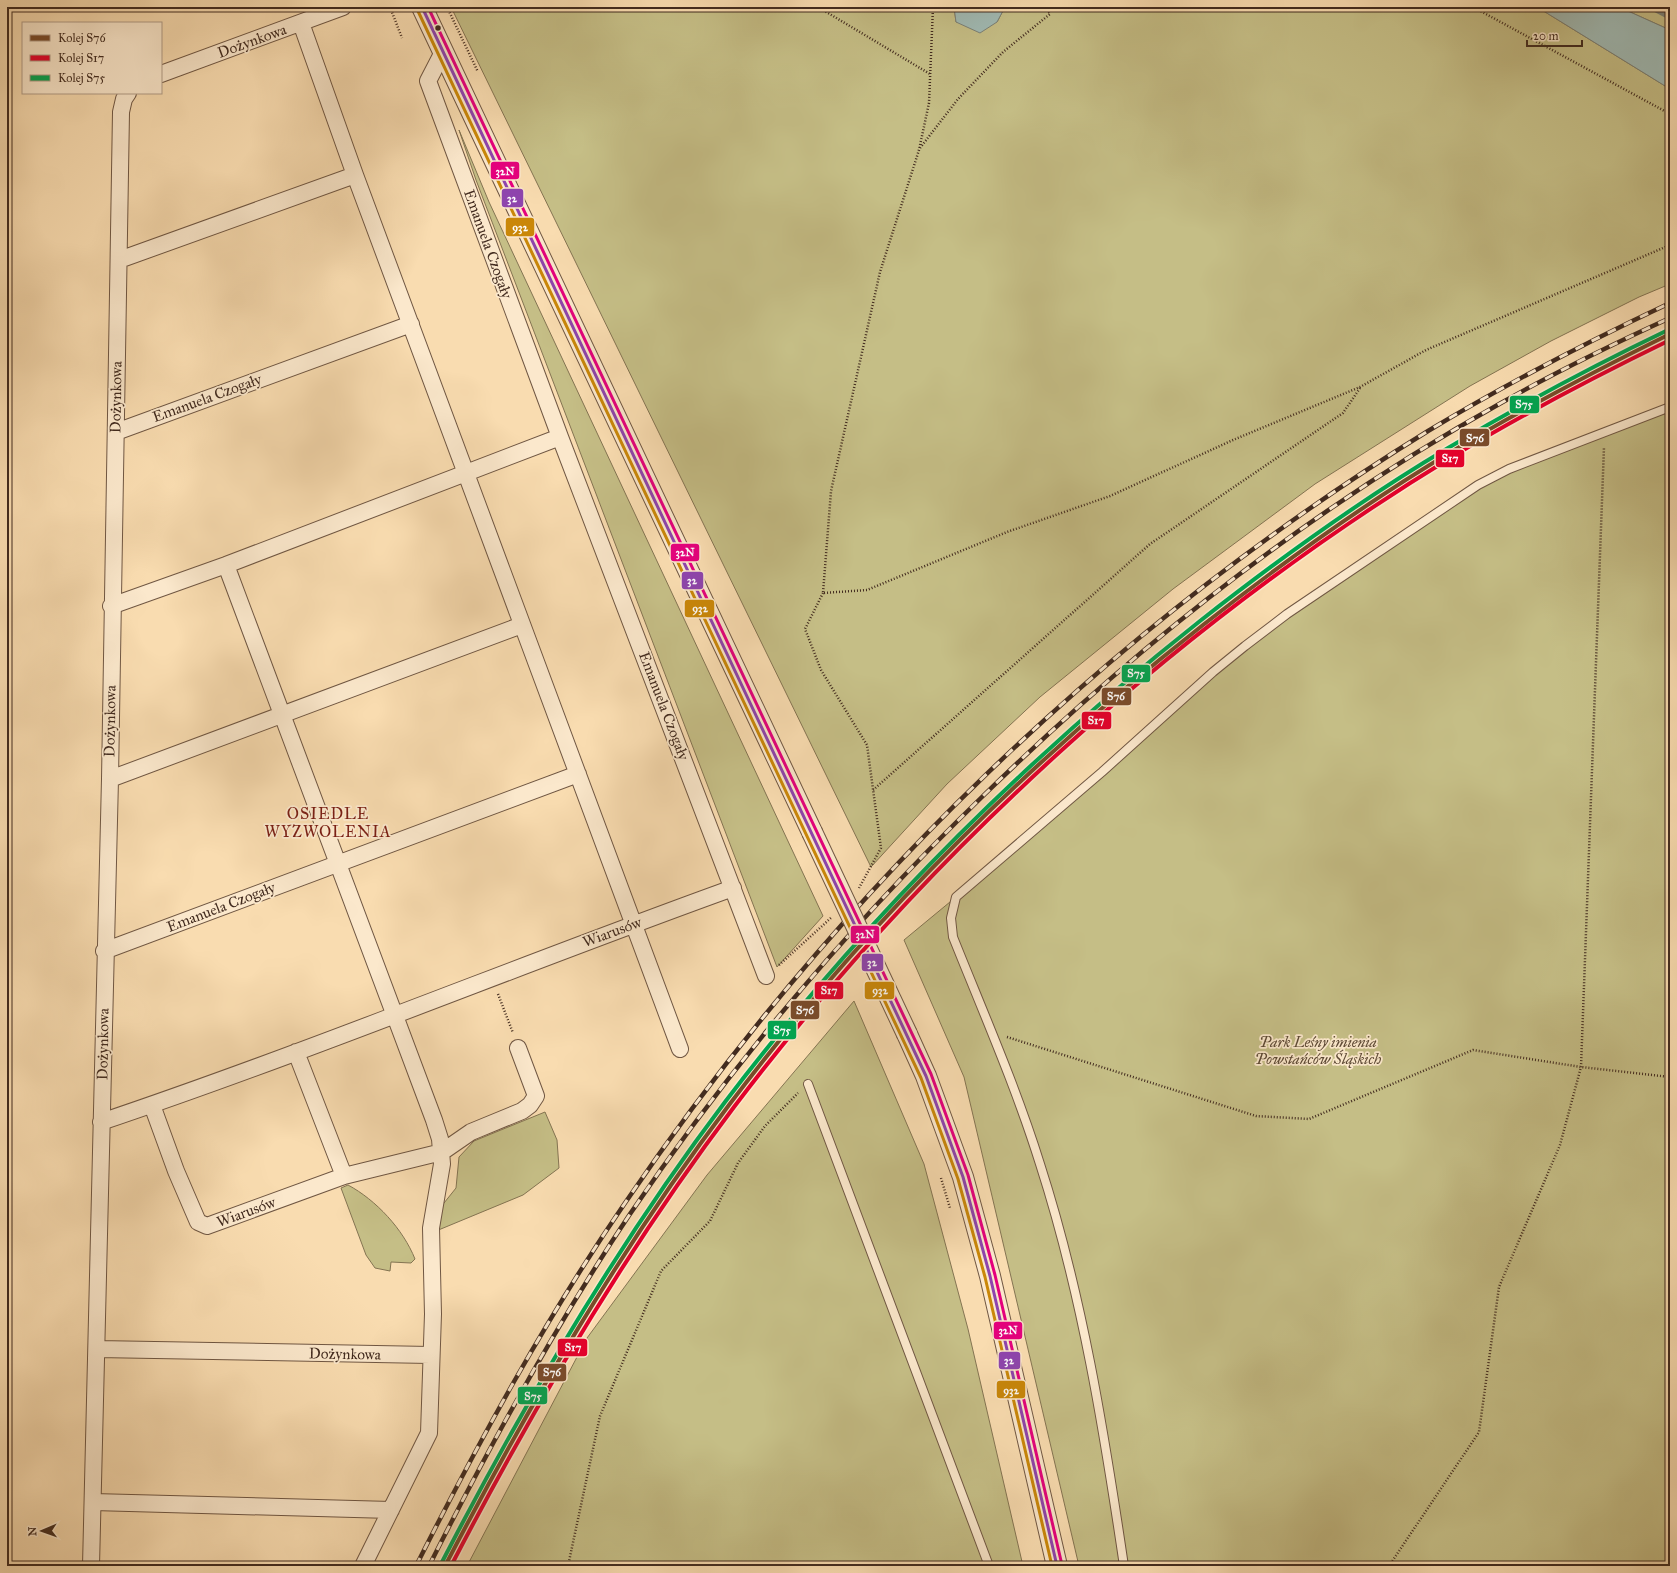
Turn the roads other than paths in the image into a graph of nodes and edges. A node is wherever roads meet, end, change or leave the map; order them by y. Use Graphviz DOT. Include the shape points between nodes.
graph roads {
  1 [pos="343,7"];
  2 [pos="422,7"];
  3 [pos="301,23"];
  4 [pos="443,52"];
  5 [pos="162,74"];
  6 [pos="127,94"];
  7 [pos="355,175"];
  8 [pos="119,260"];
  9 [pos="411,324"];
  10 [pos="1670,407"];
  11 [pos="116,432"];
  12 [pos="560,437"];
  13 [pos="465,473"];
  14 [pos="226,565"];
  15 [pos="111,606"];
  16 [pos="522,625"];
  17 [pos="282,714"];
  18 [pos="578,774"];
  19 [pos="110,779"];
  20 [pos="338,863"];
  21 [pos="733,888"];
  22 [pos="634,924"];
  23 [pos="104,951"];
  24 [pos="766,976"];
  25 [pos="394,1015"];
  26 [pos="518,1048"];
  27 [pos="680,1049"];
  28 [pos="296,1052"];
  29 [pos="808,1084"];
  30 [pos="152,1105"];
  31 [pos="101,1122"];
  32 [pos="442,1152"];
  33 [pos="344,1176"];
  34 [pos="97,1349"];
  35 [pos="430,1355"];
  36 [pos="93,1502"];
  37 [pos="391,1510"];
  38 [pos="92,1566"];
  39 [pos="363,1566"];
  40 [pos="989,1566"];
  41 [pos="1057,1566"];
  42 [pos="1124,1566"];
  1 -- 3 [label="street, Dożynkowa"];
  2 -- 4 [label="street"];
  3 -- 5 [label="street, Dożynkowa"];
  3 -- 7 [label="street"];
  4 -- 12 [label="street, Emanuela Czogały" via="428,81"];
  4 -- 41 [label="street, bridge" via="926,1076 963,1177 990,1276"];
  6 -- 8 [label="street, Dożynkowa" via="121,112"];
  7 -- 8 [label="street"];
  7 -- 9 [label="street"];
  8 -- 11 [label="street, Dożynkowa"];
  9 -- 11 [label="street, Emanuela Czogały"];
  9 -- 13 [label="street"];
  10 -- 42 [label="lane" via="1509,469 1478,485 1287,614 1213,672 1102,772 956,897 951,918 953,937 1017,1095 1041,1165 1065,1254 1089,1355"];
  11 -- 15 [label="street, Dożynkowa"];
  12 -- 13 [label="street"];
  12 -- 21 [label="street, Emanuela Czogały"];
  13 -- 14 [label="street"];
  13 -- 16 [label="street"];
  14 -- 15 [label="street"];
  14 -- 17 [label="street"];
  15 -- 19 [label="street, Dożynkowa"];
  16 -- 17 [label="street"];
  16 -- 18 [label="street"];
  17 -- 19 [label="street"];
  17 -- 20 [label="street"];
  18 -- 20 [label="street, Emanuela Czogały"];
  18 -- 22 [label="street"];
  19 -- 23 [label="street, Dożynkowa"];
  20 -- 23 [label="street, Emanuela Czogały"];
  20 -- 25 [label="street"];
  21 -- 22 [label="street, Wiarusów"];
  21 -- 24 [label="street, Emanuela Czogały"];
  22 -- 25 [label="street, Wiarusów"];
  22 -- 27 [label="street"];
  23 -- 31 [label="street, Dożynkowa"];
  25 -- 28 [label="street, Wiarusów"];
  25 -- 32 [label="street" via="434,1120"];
  26 -- 32 [label="street, Wiarusów" via="536,1096 530,1105 522,1112 471,1132"];
  28 -- 30 [label="street, Wiarusów"];
  28 -- 33 [label="street"];
  29 -- 40 [label="lane"];
  30 -- 31 [label="street, Wiarusów"];
  30 -- 33 [label="street, Wiarusów" via="198,1222 207,1226"];
  31 -- 34 [label="street, Dożynkowa"];
  32 -- 33 [label="street, Wiarusów"];
  32 -- 35 [label="street" via="442,1170 431,1228 433,1314"];
  34 -- 35 [label="street, Dożynkowa"];
  34 -- 36 [label="street, Dożynkowa"];
  35 -- 37 [label="street" via="428,1433"];
  36 -- 37 [label="street"];
  36 -- 38 [label="street, Dożynkowa"];
  37 -- 39 [label="street"];
}
